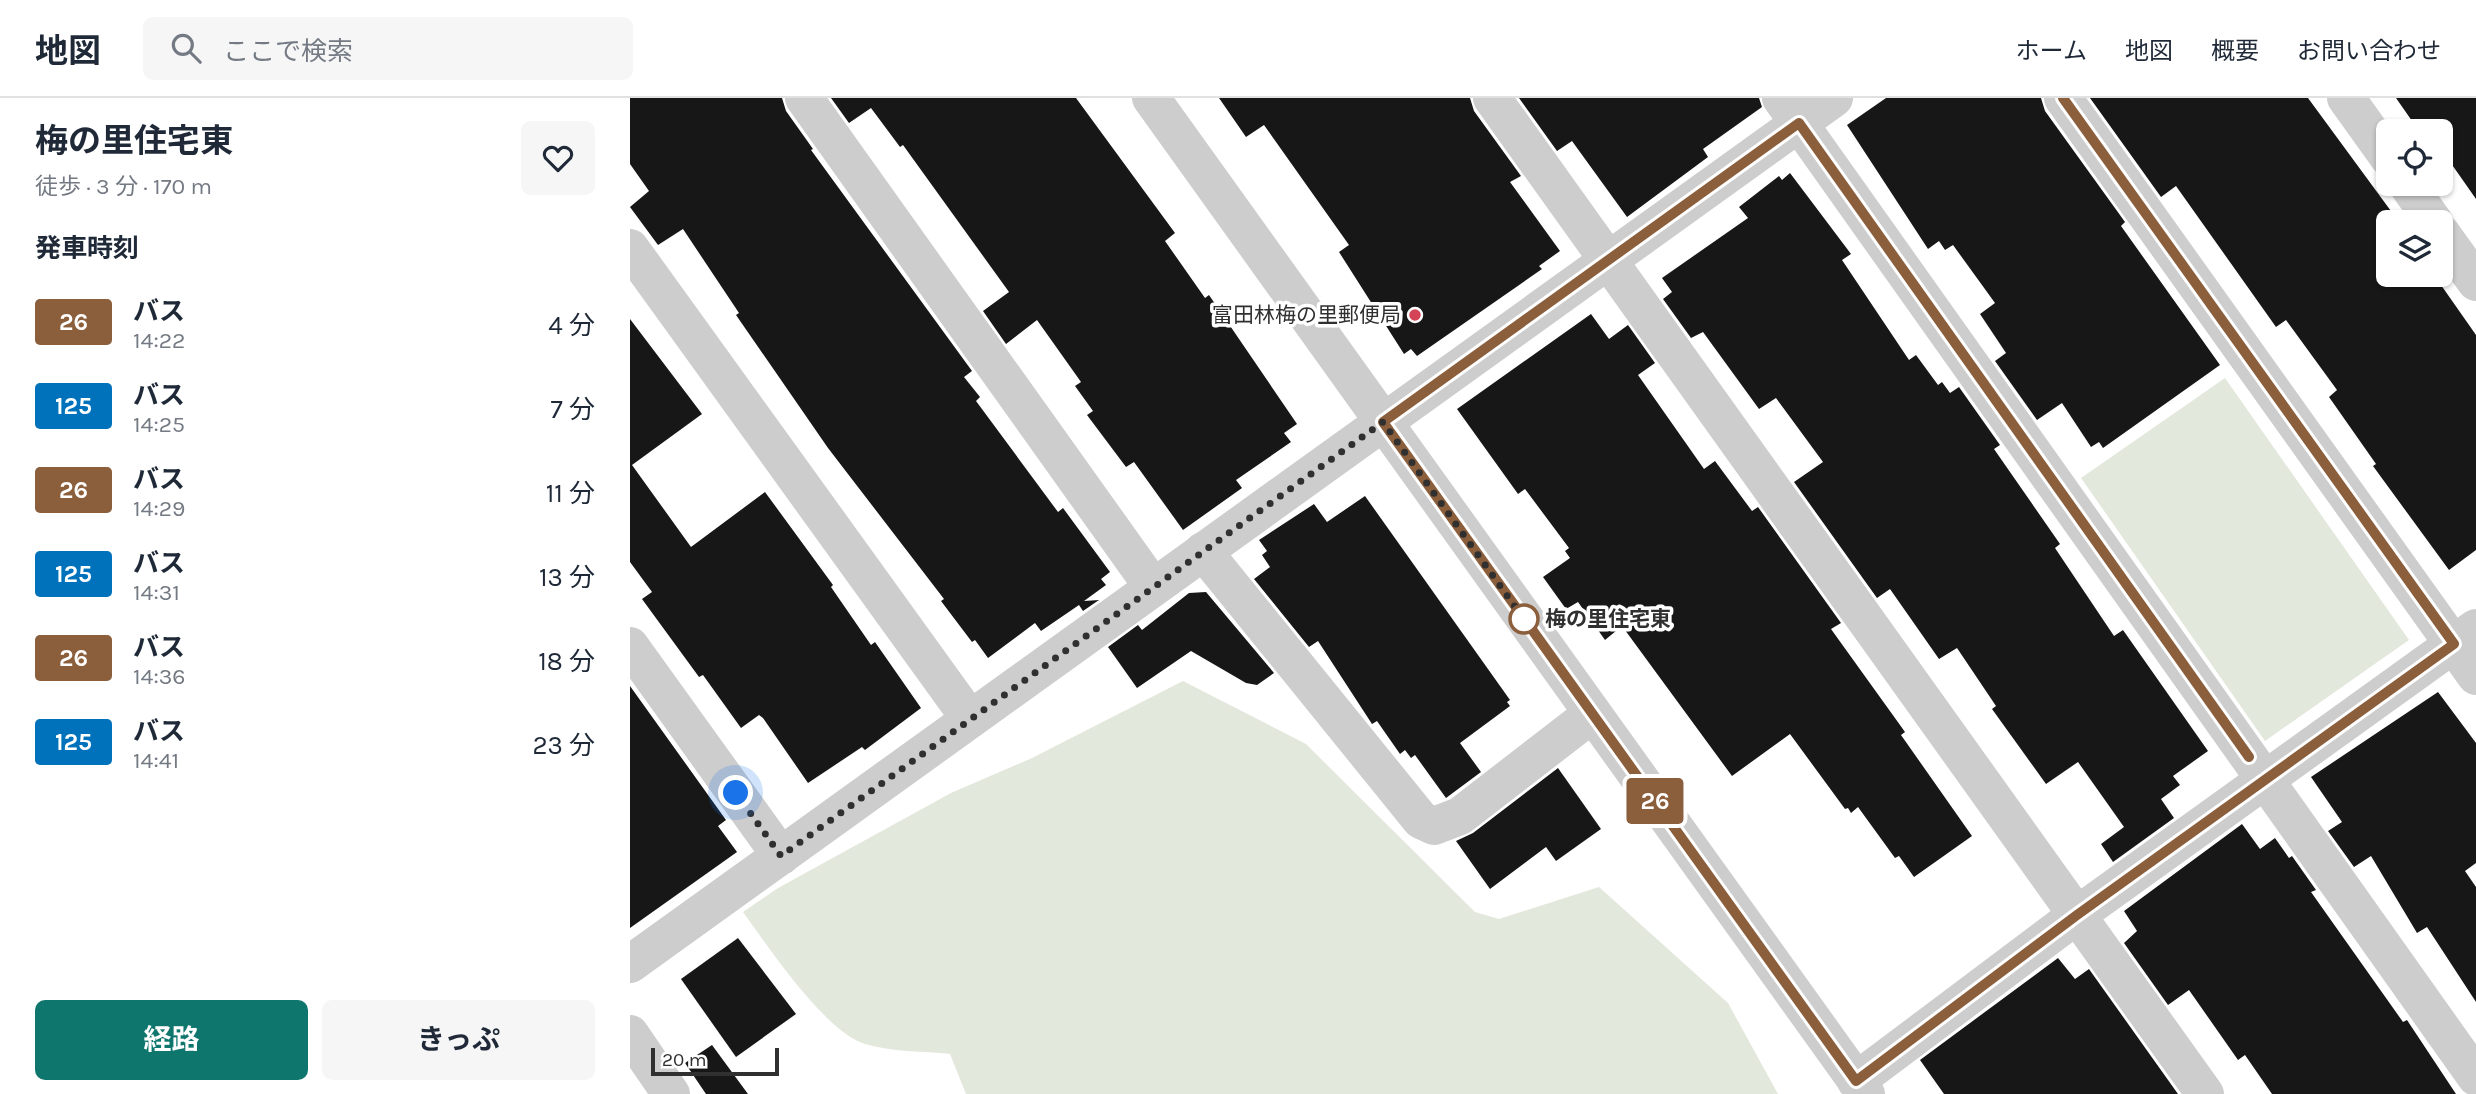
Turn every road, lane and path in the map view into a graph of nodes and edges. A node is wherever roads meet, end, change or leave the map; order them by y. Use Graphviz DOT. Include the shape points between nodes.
graph roads {
  1 [pos="804,98"];
  2 [pos="1151,98"];
  3 [pos="1492,98"];
  4 [pos="1834,98"];
  5 [pos="2063,98"];
  6 [pos="2346,98"];
  7 [pos="1790,111"];
  8 [pos="2376,140"];
  9 [pos="630,248"];
  10 [pos="2453,250"];
  11 [pos="1608,260"];
  12 [pos="2476,282"];
  13 [pos="1383,422"];
  14 [pos="1203,551"];
  15 [pos="1153,587"];
  16 [pos="2465,636"];
  17 [pos="630,646"];
  18 [pos="2476,676"];
  19 [pos="1592,714"];
  20 [pos="970,719"];
  21 [pos="2265,780"];
  22 [pos="781,856"];
  23 [pos="2077,915"];
  24 [pos="630,964"];
  25 [pos="630,1034"];
  26 [pos="2476,1077"];
  27 [pos="1861,1087"];
  28 [pos="671,1094"];
  29 [pos="2205,1094"];
  1 -- 15 [label="street"];
  2 -- 13 [label="street"];
  3 -- 11 [label="street"];
  4 -- 7 [label="street"];
  5 -- 16 [label="street"];
  6 -- 8 [label="street"];
  7 -- 11 [label="street"];
  7 -- 21 [label="street"];
  9 -- 20 [label="street"];
  10 -- 12 [label="street"];
  11 -- 13 [label="street"];
  11 -- 23 [label="street"];
  13 -- 14 [label="street"];
  13 -- 19 [label="street"];
  14 -- 15 [label="street"];
  14 -- 19 [label="street" via="1406,804 1420,820 1434,826 1460,816"];
  15 -- 20 [label="street"];
  16 -- 18 [label="street"];
  16 -- 21 [label="street"];
  17 -- 22 [label="street"];
  19 -- 27 [label="street"];
  20 -- 22 [label="street"];
  21 -- 23 [label="street"];
  21 -- 26 [label="street"];
  22 -- 24 [label="street"];
  23 -- 27 [label="street"];
  23 -- 29 [label="street"];
  25 -- 28 [label="street"];
}
